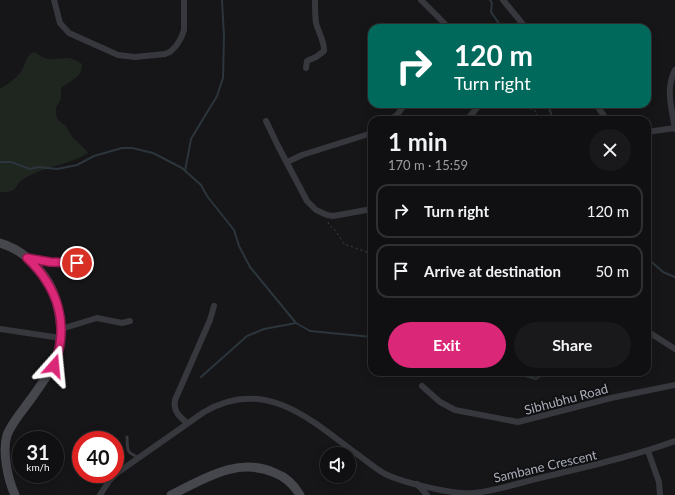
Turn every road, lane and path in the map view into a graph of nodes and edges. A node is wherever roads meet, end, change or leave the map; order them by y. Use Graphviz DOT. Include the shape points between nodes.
graph roads {
  1 [pos="54,0"];
  2 [pos="184,0"];
  3 [pos="315,0"];
  4 [pos="421,0"];
  5 [pos="503,0"];
  6 [pos="445,24"];
  7 [pos="523,24"];
  8 [pos="306,68"];
  9 [pos="675,70"];
  10 [pos="402,108"];
  11 [pos="477,108"];
  12 [pos="530,108"];
  13 [pos="395,116"];
  14 [pos="470,116"];
  15 [pos="536,116"];
  16 [pos="266,121"];
  17 [pos="675,128"];
  18 [pos="651,131"];
  19 [pos="368,134"];
  20 [pos="287,162"];
  21 [pos="368,210"];
  22 [pos="327,215"];
  23 [pos="0,243"];
  24 [pos="368,253"];
  25 [pos="27,258"];
  26 [pos="77,263"];
  27 [pos="214,306"];
  28 [pos="130,321"];
  29 [pos="0,329"];
  30 [pos="61,334"];
  31 [pos="651,334"];
  32 [pos="675,349"];
  33 [pos="675,385"];
  34 [pos="422,386"];
  35 [pos="187,423"];
  36 [pos="127,436"];
  37 [pos="675,441"];
  38 [pos="648,451"];
  39 [pos="138,457"];
  40 [pos="417,484"];
  41 [pos="15,495"];
  42 [pos="100,495"];
  43 [pos="170,495"];
  44 [pos="300,495"];
  45 [pos="426,495"];
  46 [pos="660,495"];
  1 -- 2 [label="street" via="60,23 69,33 118,55 135,57 165,54 176,46 184,30"];
  3 -- 8 [label="street" via="316,20 324,50 306,61"];
  4 -- 6 [label="street"];
  5 -- 7 [label="street"];
  9 -- 17 [label="street" via="670,82"];
  10 -- 13 [label="street"];
  11 -- 14 [label="street"];
  12 -- 15 [label="path" via="537,112"];
  16 -- 20 [label="street"];
  17 -- 18 [label="street"];
  19 -- 20 [label="street"];
  20 -- 22 [label="street" via="311,206"];
  21 -- 22 [label="street"];
  22 -- 24 [label="path" via="329,225 344,244"];
  23 -- 25 [label="street"];
  25 -- 26 [label="lane"];
  25 -- 30 [label="street" via="43,274 52,289"];
  27 -- 35 [label="street" via="175,400 176,413"];
  28 -- 30 [label="street" via="122,323 97,318"];
  29 -- 30 [label="street"];
  30 -- 41 [label="street" via="59,352 52,370 7,436 5,450"];
  31 -- 32 [label="street"];
  33 -- 34 [label="street, Sibhubhu Road" via="611,398 518,422 455,410 440,402"];
  35 -- 39 [label="street, Sambane Crescent"];
  35 -- 40 [label="street, Sambane Crescent" via="209,408 225,402 246,398 272,401 296,410 385,474"];
  36 -- 39 [label="lane" via="128,451"];
  37 -- 38 [label="street, Sambane Crescent"];
  38 -- 40 [label="street, Sambane Crescent" via="474,493"];
  38 -- 46 [label="street" via="659,482"];
  39 -- 42 [label="street, Sambane Crescent" via="113,476"];
  40 -- 45 [label="street"];
  43 -- 44 [label="street" via="222,471 244,466 257,467 278,474 291,483"];
}
